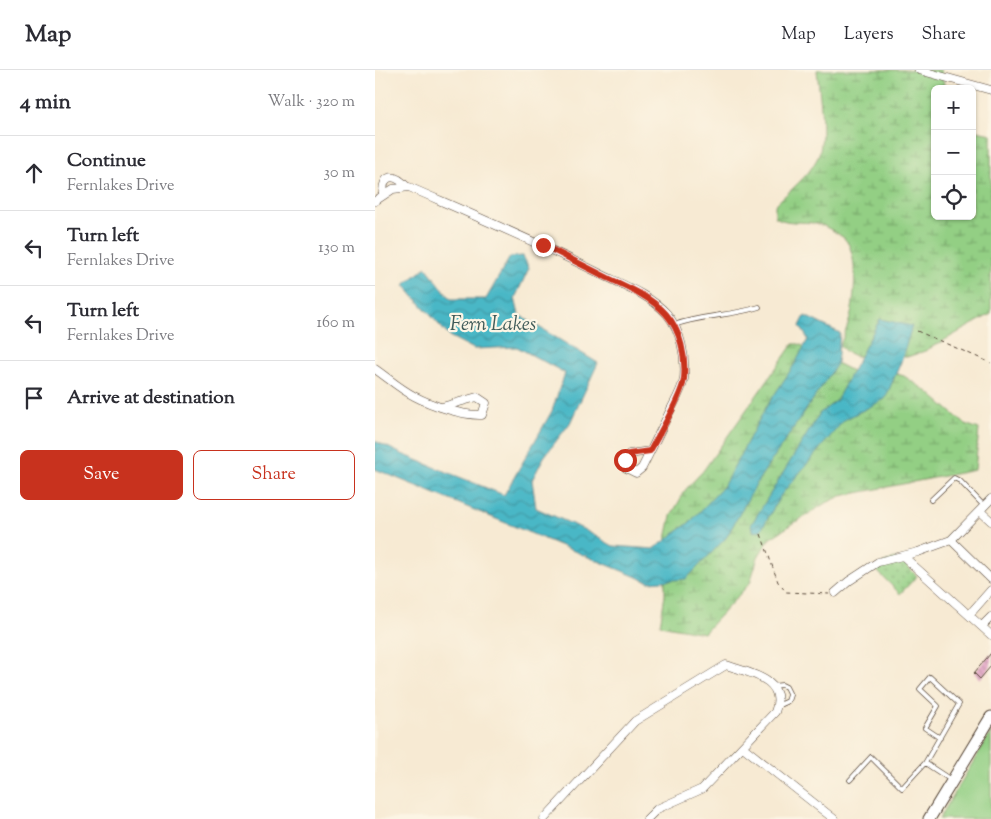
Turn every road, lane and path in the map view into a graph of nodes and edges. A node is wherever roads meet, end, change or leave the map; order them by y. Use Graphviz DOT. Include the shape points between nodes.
graph roads {
  1 [pos="919,70"];
  2 [pos="991,90"];
  3 [pos="407,188"];
  4 [pos="383,194"];
  5 [pos="375,201"];
  6 [pos="759,307"];
  7 [pos="674,325"];
  8 [pos="917,331"];
  9 [pos="991,363"];
  10 [pos="375,369"];
  11 [pos="443,407"];
  12 [pos="650,451"];
  13 [pos="991,498"];
  14 [pos="931,500"];
  15 [pos="982,508"];
  16 [pos="991,521"];
  17 [pos="761,534"];
  18 [pos="951,540"];
  19 [pos="903,556"];
  20 [pos="991,579"];
  21 [pos="991,590"];
  22 [pos="835,594"];
  23 [pos="969,615"];
  24 [pos="991,617"];
  25 [pos="982,626"];
  26 [pos="991,635"];
  27 [pos="773,686"];
  28 [pos="777,706"];
  29 [pos="991,716"];
  30 [pos="941,738"];
  31 [pos="743,747"];
  32 [pos="925,763"];
  33 [pos="849,780"];
  34 [pos="953,781"];
  35 [pos="544,819"];
  36 [pos="647,819"];
  37 [pos="834,819"];
  38 [pos="929,819"];
  1 -- 2 [label="street"];
  3 -- 4 [label="street"];
  3 -- 4 [label="street" via="398,178 392,177 383,185"];
  3 -- 7 [label="street" via="543,245 627,287 649,300"];
  4 -- 5 [label="street"];
  6 -- 7 [label="lane" via="690,319"];
  7 -- 12 [label="street" via="681,340 684,380"];
  8 -- 9 [label="path"];
  10 -- 11 [label="street" via="414,396"];
  11 -- 11 [label="street" via="477,397 486,403 482,415"];
  13 -- 15 [label="street"];
  14 -- 15 [label="lane" via="953,478 960,480"];
  15 -- 16 [label="street"];
  15 -- 18 [label="street"];
  17 -- 22 [label="path" via="778,582 786,592"];
  18 -- 19 [label="street"];
  18 -- 20 [label="street"];
  19 -- 22 [label="street" via="878,562 849,580"];
  19 -- 23 [label="street"];
  21 -- 23 [label="street"];
  23 -- 25 [label="street"];
  24 -- 25 [label="street"];
  25 -- 26 [label="street"];
  27 -- 28 [label="street" via="778,695"];
  27 -- 28 [label="lane" via="786,687 790,695 788,701"];
  27 -- 35 [label="street" via="768,680 726,665 635,721"];
  28 -- 31 [label="street"];
  29 -- 34 [label="street"];
  30 -- 30 [label="lane" via="959,704 930,677 920,689 938,706 925,728"];
  30 -- 32 [label="lane"];
  31 -- 36 [label="street" via="702,789 657,809"];
  31 -- 37 [label="street"];
  32 -- 33 [label="lane" via="903,788 871,757"];
  32 -- 34 [label="lane"];
  34 -- 38 [label="street"];
}
